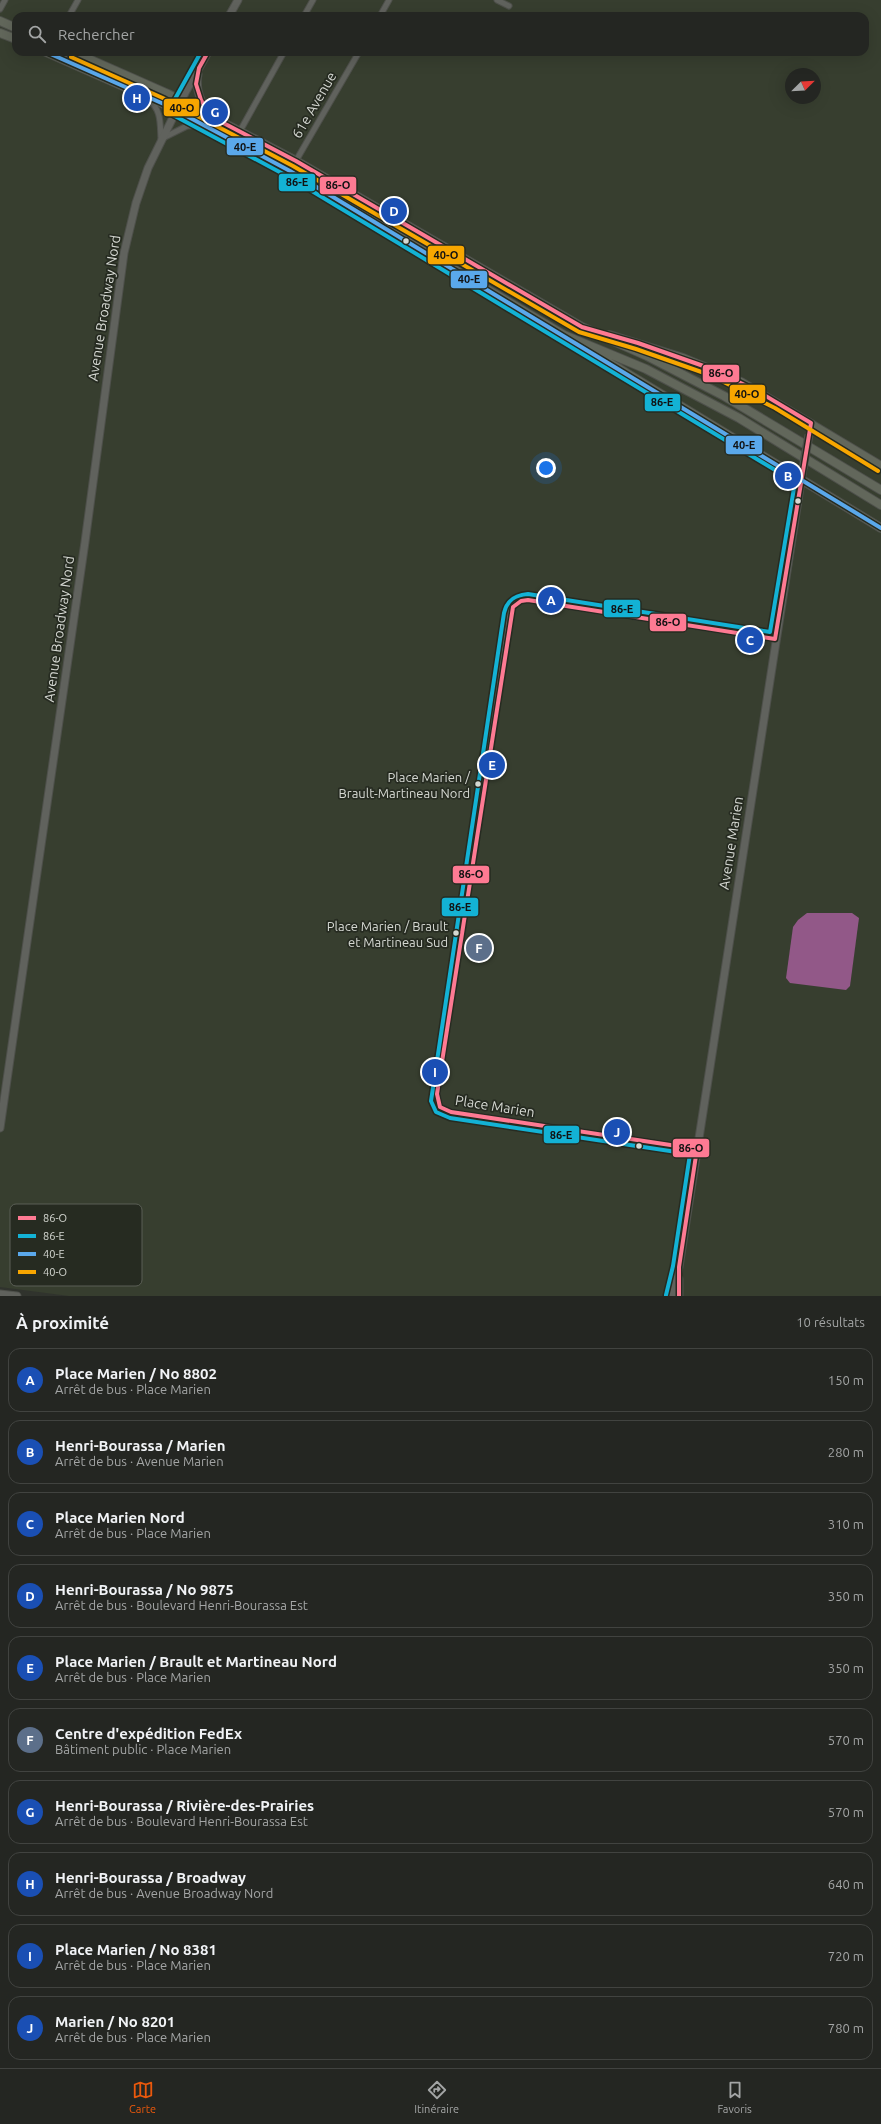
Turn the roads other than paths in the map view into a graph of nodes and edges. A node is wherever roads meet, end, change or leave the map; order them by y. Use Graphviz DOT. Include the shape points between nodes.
graph roads {
  1 [pos="5,0"];
  2 [pos="78,0"];
  3 [pos="238,0"];
  4 [pos="314,0"];
  5 [pos="389,0"];
  6 [pos="497,0"];
  7 [pos="509,6"];
  8 [pos="0,9"];
  9 [pos="71,12"];
  10 [pos="231,12"];
  11 [pos="306,12"];
  12 [pos="382,12"];
  13 [pos="0,21"];
  14 [pos="12,26"];
  15 [pos="0,33"];
  16 [pos="12,38"];
  17 [pos="57,56"];
  18 [pos="82,56"];
  19 [pos="206,56"];
  20 [pos="282,56"];
  21 [pos="357,56"];
  22 [pos="199,68"];
  23 [pos="128,87"];
  24 [pos="181,101"];
  25 [pos="176,110"];
  26 [pos="210,116"];
  27 [pos="207,127"];
  28 [pos="240,131"];
  29 [pos="161,139"];
  30 [pos="296,161"];
  31 [pos="290,171"];
  32 [pos="582,327"];
  33 [pos="564,335"];
  34 [pos="811,423"];
  35 [pos="881,466"];
  36 [pos="802,479"];
  37 [pos="881,490"];
  38 [pos="881,505"];
  39 [pos="881,528"];
  40 [pos="776,639"];
  41 [pos="0,1128"];
  42 [pos="697,1149"];
  43 [pos="679,1266"];
  44 [pos="0,1294"];
  45 [pos="18,1296"];
  46 [pos="672,1296"];
  47 [pos="679,1296"];
  1 -- 8 [label="street"];
  2 -- 9 [label="street"];
  3 -- 10 [label="street"];
  4 -- 11 [label="street"];
  5 -- 12 [label="street"];
  6 -- 7 [label="street"];
  13 -- 14 [label="main road"];
  15 -- 16 [label="main road"];
  17 -- 23 [label="main road"];
  18 -- 24 [label="main road"];
  19 -- 22 [label="street, Avenue Broadway Nord"];
  20 -- 28 [label="street"];
  21 -- 30 [label="street, 61e Avenue"];
  22 -- 24 [label="street, Avenue Broadway Nord"];
  22 -- 26 [label="street" via="197,92"];
  23 -- 25 [label="main road"];
  23 -- 29 [label="street, Avenue Broadway Nord" via="154,104 159,113"];
  24 -- 25 [label="street, Avenue Broadway Nord"];
  24 -- 26 [label="main road"];
  25 -- 27 [label="main road"];
  25 -- 29 [label="street, Avenue Broadway Nord"];
  26 -- 28 [label="main road"];
  27 -- 29 [label="street" via="197,124 186,126"];
  27 -- 31 [label="main road"];
  28 -- 30 [label="main road"];
  29 -- 41 [label="street, Avenue Broadway Nord" via="139,193 123,262"];
  30 -- 31 [label="street, 61e Avenue"];
  30 -- 32 [label="main road"];
  31 -- 33 [label="main road"];
  32 -- 34 [label="main road" via="712,369 759,392"];
  32 -- 37 [label="main road" via="692,378"];
  33 -- 36 [label="main road"];
  33 -- 38 [label="main road" via="646,369 739,418"];
  34 -- 35 [label="main road"];
  34 -- 36 [label="street, Avenue Marien, bridge"];
  36 -- 39 [label="main road"];
  36 -- 40 [label="street, Avenue Marien"];
  40 -- 42 [label="street, Avenue Marien"];
  40 -- 42 [label="street, Place Marien" via="528,600 517,602 510,614 437,1094 440,1107 450,1112"];
  42 -- 43 [label="street, Avenue Marien"];
  43 -- 46 [label="street, Avenue Marien"];
  43 -- 47 [label="street, Avenue Marien"];
  44 -- 45 [label="street"];
}
